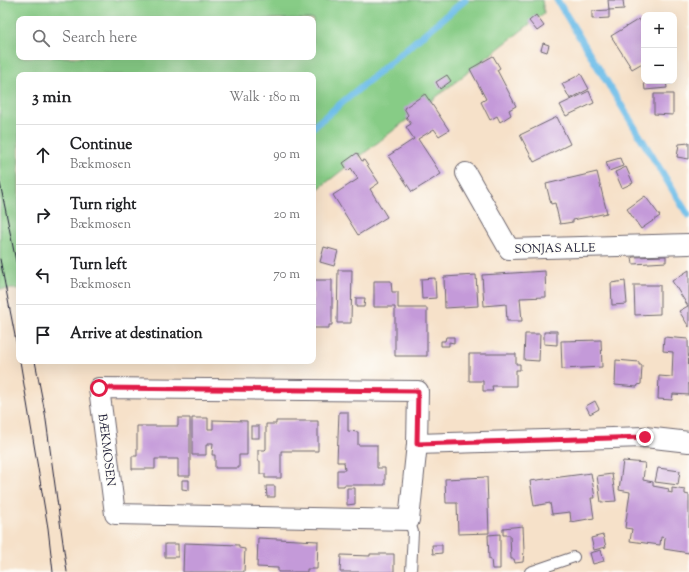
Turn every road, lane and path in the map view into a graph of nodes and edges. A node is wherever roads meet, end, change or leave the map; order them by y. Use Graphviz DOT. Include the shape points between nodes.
graph roads {
  1 [pos="466,173"];
  2 [pos="689,244"];
  3 [pos="689,442"];
  4 [pos="417,444"];
  5 [pos="409,520"];
  6 [pos="574,557"];
  7 [pos="411,572"];
  8 [pos="530,572"];
  1 -- 2 [label="street, SONJAS ALLE" via="509,249"];
  3 -- 4 [label="street" via="645,437"];
  4 -- 5 [label="street, BÆKMOSEN"];
  4 -- 5 [label="street, BÆKMOSEN" via="418,391 99,388 115,514"];
  5 -- 7 [label="lane" via="413,532"];
  6 -- 8 [label="lane"];
}
